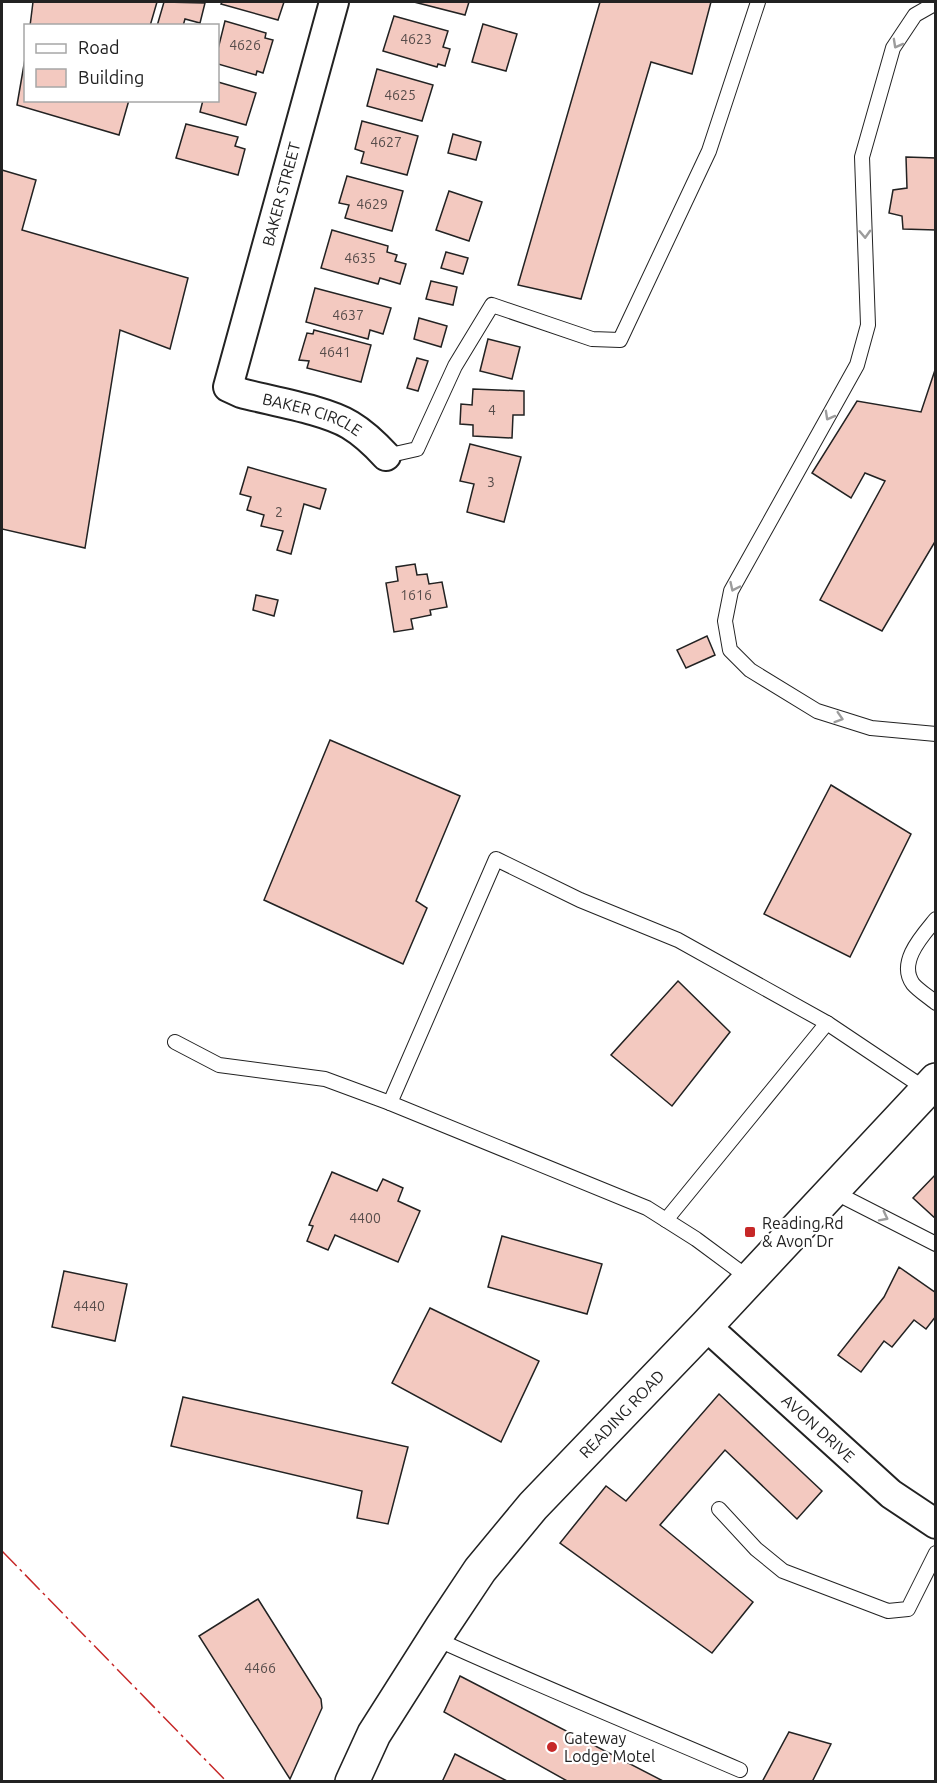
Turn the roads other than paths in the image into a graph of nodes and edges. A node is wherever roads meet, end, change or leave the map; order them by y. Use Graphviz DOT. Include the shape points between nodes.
graph roads {
  1 [pos="334,2"];
  2 [pos="758,2"];
  3 [pos="936,3"];
  4 [pos="228,387"];
  5 [pos="386,456"];
  6 [pos="936,734"];
  7 [pos="936,919"];
  8 [pos="936,1003"];
  9 [pos="827,1023"];
  10 [pos="175,1042"];
  11 [pos="931,1085"];
  12 [pos="390,1102"];
  13 [pos="832,1191"];
  14 [pos="666,1220"];
  15 [pos="936,1244"];
  16 [pos="750,1279"];
  17 [pos="706,1326"];
  18 [pos="719,1509"];
  19 [pos="936,1524"];
  20 [pos="936,1553"];
  21 [pos="434,1638"];
  22 [pos="740,1770"];
  23 [pos="352,1782"];
  1 -- 4 [label="street, BAKER STREET"];
  2 -- 5 [label="lane" via="708,151 620,340 592,339 492,305 455,366 417,449"];
  3 -- 6 [label="lane, one-way" via="915,15 893,48 862,156 868,325 857,365 731,591 725,621 730,650 750,670 817,711 871,728"];
  4 -- 5 [label="street, BAKER CIRCLE" via="348,424"];
  7 -- 8 [label="lane" via="913,948 909,967 912,983"];
  9 -- 11 [label="lane"];
  9 -- 12 [label="lane" via="678,940 580,900 496,859"];
  9 -- 14 [label="lane"];
  10 -- 12 [label="lane" via="219,1065 325,1079"];
  11 -- 13 [label="main road, READING ROAD"];
  12 -- 14 [label="lane" via="647,1208"];
  13 -- 15 [label="lane, one-way"];
  13 -- 16 [label="main road, READING ROAD"];
  14 -- 16 [label="lane"];
  16 -- 17 [label="main road, READING ROAD"];
  17 -- 19 [label="street, AVON DRIVE" via="891,1494"];
  17 -- 21 [label="main road, READING ROAD" via="533,1506 480,1570"];
  18 -- 20 [label="lane" via="783,1571 888,1611 908,1609"];
  21 -- 22 [label="lane"];
  21 -- 23 [label="main road, READING ROAD" via="374,1734"];
}
